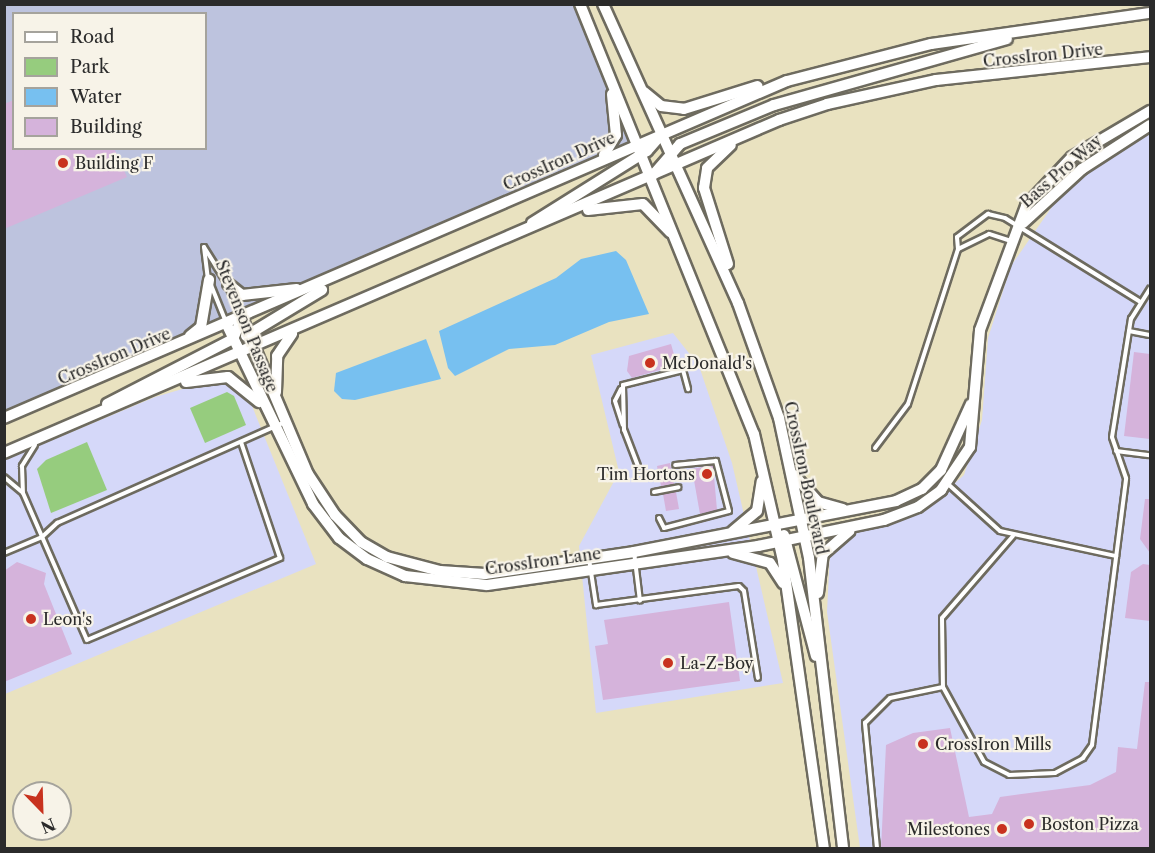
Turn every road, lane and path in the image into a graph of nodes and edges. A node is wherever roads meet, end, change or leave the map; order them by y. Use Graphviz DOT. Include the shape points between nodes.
graph roads {
  1 [pos="580,4"];
  2 [pos="603,4"];
  3 [pos="1150,13"];
  4 [pos="1012,36"];
  5 [pos="931,44"];
  6 [pos="1150,57"];
  7 [pos="604,62"];
  8 [pos="638,85"];
  9 [pos="1150,111"];
  10 [pos="1150,125"];
  11 [pos="754,130"];
  12 [pos="662,134"];
  13 [pos="638,144"];
  14 [pos="670,151"];
  15 [pos="642,154"];
  16 [pos="590,163"];
  17 [pos="677,165"];
  18 [pos="652,177"];
  19 [pos="541,225"];
  20 [pos="1022,225"];
  21 [pos="1014,242"];
  22 [pos="680,244"];
  23 [pos="485,249"];
  24 [pos="958,249"];
  25 [pos="364,266"];
  26 [pos="209,279"];
  27 [pos="228,284"];
  28 [pos="321,284"];
  29 [pos="1150,288"];
  30 [pos="1139,301"];
  31 [pos="242,318"];
  32 [pos="227,325"];
  33 [pos="298,329"];
  34 [pos="1129,331"];
  35 [pos="248,333"];
  36 [pos="1150,335"];
  37 [pos="234,339"];
  38 [pos="181,344"];
  39 [pos="254,348"];
  40 [pos="240,354"];
  41 [pos="765,375"];
  42 [pos="159,388"];
  43 [pos="621,389"];
  44 [pos="688,389"];
  45 [pos="974,395"];
  46 [pos="277,401"];
  47 [pos="264,406"];
  48 [pos="4,418"];
  49 [pos="87,418"];
  50 [pos="286,422"];
  51 [pos="623,426"];
  52 [pos="274,427"];
  53 [pos="52,433"];
  54 [pos="241,441"];
  55 [pos="875,448"];
  56 [pos="1115,451"];
  57 [pos="4,453"];
  58 [pos="1150,455"];
  59 [pos="295,459"];
  60 [pos="761,460"];
  61 [pos="675,465"];
  62 [pos="638,466"];
  63 [pos="792,472"];
  64 [pos="4,477"];
  65 [pos="948,484"];
  66 [pos="679,487"];
  67 [pos="654,492"];
  68 [pos="23,493"];
  69 [pos="858,510"];
  70 [pos="659,518"];
  71 [pos="802,520"];
  72 [pos="862,524"];
  73 [pos="776,526"];
  74 [pos="804,536"];
  75 [pos="1013,536"];
  76 [pos="42,537"];
  77 [pos="723,537"];
  78 [pos="784,541"];
  79 [pos="634,552"];
  80 [pos="721,552"];
  81 [pos="4,553"];
  82 [pos="1116,556"];
  83 [pos="590,564"];
  84 [pos="635,564"];
  85 [pos="789,595"];
  86 [pos="640,601"];
  87 [pos="817,625"];
  88 [pos="821,671"];
  89 [pos="758,678"];
  90 [pos="943,687"];
  91 [pos="824,849"];
  92 [pos="843,849"];
  93 [pos="877,849"];
  1 -- 7 [label="main road"];
  2 -- 8 [label="main road, CrossIron Boulevard"];
  3 -- 4 [label="main road, CrossIron Drive"];
  4 -- 5 [label="main road, CrossIron Drive"];
  4 -- 14 [label="main road" via="989,47 805,93"];
  5 -- 8 [label="main road" via="915,41 840,57 684,109 661,106"];
  5 -- 12 [label="main road, CrossIron Drive" via="840,64"];
  6 -- 11 [label="main road, CrossIron Drive" via="895,88"];
  7 -- 13 [label="main road"];
  7 -- 16 [label="main road" via="618,124 611,148"];
  8 -- 12 [label="main road, CrossIron Boulevard"];
  9 -- 20 [label="main road, Bass Pro Way" via="1072,157 1034,194"];
  10 -- 20 [label="main road, Bass Pro Way" via="1089,164"];
  11 -- 17 [label="main road, CrossIron Drive"];
  11 -- 41 [label="main road" via="713,159 704,188"];
  12 -- 13 [label="main road, CrossIron Drive"];
  12 -- 14 [label="main road, CrossIron Boulevard"];
  12 -- 15 [label="main road"];
  13 -- 15 [label="main road"];
  13 -- 16 [label="main road, CrossIron Drive"];
  14 -- 17 [label="main road, CrossIron Boulevard"];
  14 -- 18 [label="main road"];
  15 -- 18 [label="main road"];
  15 -- 23 [label="main road"];
  16 -- 25 [label="main road, CrossIron Drive"];
  17 -- 18 [label="main road, CrossIron Drive"];
  17 -- 41 [label="main road, CrossIron Boulevard"];
  18 -- 19 [label="main road, CrossIron Drive"];
  18 -- 22 [label="main road"];
  19 -- 22 [label="main road" via="636,203 653,211"];
  19 -- 23 [label="main road, CrossIron Drive"];
  20 -- 21 [label="main road, Bass Pro Way"];
  20 -- 24 [label="lane" via="988,214 957,237"];
  20 -- 30 [label="lane"];
  21 -- 24 [label="lane" via="989,234"];
  21 -- 45 [label="main road, Bass Pro Way" via="987,300"];
  22 -- 60 [label="main road" via="738,385"];
  23 -- 33 [label="main road, CrossIron Drive"];
  24 -- 55 [label="lane" via="908,404"];
  25 -- 28 [label="main road, CrossIron Drive"];
  25 -- 35 [label="main road"];
  26 -- 27 [label="lane, Stevenson Passage" via="204,247 217,259"];
  26 -- 32 [label="lane, Stevenson Passage"];
  26 -- 38 [label="main road" via="201,327"];
  27 -- 28 [label="main road" via="242,295 254,296"];
  27 -- 31 [label="lane, Stevenson Passage"];
  28 -- 31 [label="main road, CrossIron Drive"];
  29 -- 30 [label="lane"];
  30 -- 34 [label="lane"];
  31 -- 32 [label="main road, CrossIron Drive"];
  31 -- 35 [label="main road, Stevenson Passage"];
  31 -- 37 [label="main road"];
  32 -- 37 [label="main road, Stevenson Passage"];
  32 -- 38 [label="main road, CrossIron Drive"];
  33 -- 39 [label="main road, CrossIron Drive"];
  33 -- 46 [label="main road" via="277,356"];
  34 -- 36 [label="lane"];
  34 -- 56 [label="lane" via="1112,437"];
  35 -- 39 [label="main road, Stevenson Passage"];
  35 -- 40 [label="main road"];
  37 -- 40 [label="main road, Stevenson Passage"];
  37 -- 49 [label="main road"];
  38 -- 48 [label="main road, CrossIron Drive"];
  39 -- 40 [label="main road, CrossIron Drive"];
  39 -- 46 [label="main road, Stevenson Passage"];
  40 -- 42 [label="main road, CrossIron Drive"];
  40 -- 47 [label="main road, Stevenson Passage"];
  41 -- 63 [label="main road, CrossIron Boulevard"];
  42 -- 47 [label="main road" via="223,376"];
  42 -- 49 [label="main road, CrossIron Drive"];
  43 -- 44 [label="lane" via="683,370"];
  43 -- 51 [label="lane" via="628,413"];
  43 -- 51 [label="lane" via="615,401"];
  45 -- 65 [label="main road, Bass Pro Way" via="974,434"];
  45 -- 69 [label="main road, Bass Pro Way" via="954,450 930,482 896,501"];
  46 -- 50 [label="main road, Stevenson Passage"];
  47 -- 52 [label="main road, Stevenson Passage"];
  49 -- 53 [label="main road, CrossIron Drive"];
  50 -- 52 [label="lane"];
  50 -- 59 [label="main road, Stevenson Passage"];
  51 -- 62 [label="lane"];
  52 -- 54 [label="lane"];
  52 -- 59 [label="main road, Stevenson Passage"];
  53 -- 57 [label="main road, CrossIron Drive"];
  53 -- 68 [label="lane" via="27,453"];
  54 -- 76 [label="lane" via="57,523"];
  54 -- 76 [label="lane" via="280,558 87,640"];
  56 -- 58 [label="lane"];
  56 -- 82 [label="lane" via="1126,478"];
  59 -- 83 [label="main road, CrossIron Lane" via="361,542 414,567 485,574"];
  60 -- 73 [label="main road"];
  60 -- 77 [label="main road" via="757,511"];
  61 -- 70 [label="lane" via="716,461 729,511 664,528"];
  63 -- 69 [label="main road" via="818,502"];
  63 -- 71 [label="main road, CrossIron Boulevard"];
  64 -- 68 [label="lane"];
  65 -- 72 [label="main road, Bass Pro Way" via="903,515"];
  65 -- 75 [label="lane"];
  66 -- 67 [label="lane"];
  68 -- 76 [label="lane"];
  69 -- 71 [label="main road, Bass Pro Way"];
  71 -- 73 [label="main road, Bass Pro Way"];
  71 -- 74 [label="main road, CrossIron Boulevard"];
  72 -- 74 [label="main road, Bass Pro Way"];
  72 -- 87 [label="main road" via="837,537 823,554"];
  73 -- 77 [label="main road, CrossIron Lane"];
  73 -- 78 [label="main road"];
  74 -- 78 [label="main road, Bass Pro Way"];
  74 -- 87 [label="main road, CrossIron Boulevard"];
  75 -- 82 [label="lane"];
  75 -- 90 [label="lane" via="942,618"];
  76 -- 81 [label="lane"];
  77 -- 79 [label="main road, CrossIron Lane"];
  78 -- 80 [label="main road, CrossIron Lane"];
  78 -- 85 [label="main road"];
  78 -- 88 [label="main road"];
  79 -- 83 [label="main road, CrossIron Lane"];
  79 -- 84 [label="lane"];
  80 -- 84 [label="main road, CrossIron Lane"];
  80 -- 85 [label="main road" via="770,563"];
  82 -- 90 [label="lane" via="1092,745 1083,758 1055,773 1009,775 984,762"];
  83 -- 84 [label="main road, CrossIron Lane"];
  83 -- 86 [label="lane" via="596,605"];
  84 -- 86 [label="lane"];
  85 -- 91 [label="main road"];
  86 -- 89 [label="lane" via="738,586 744,591"];
  87 -- 88 [label="main road, CrossIron Boulevard"];
  88 -- 92 [label="main road, CrossIron Boulevard"];
  90 -- 93 [label="lane" via="890,698 865,723"];
}
